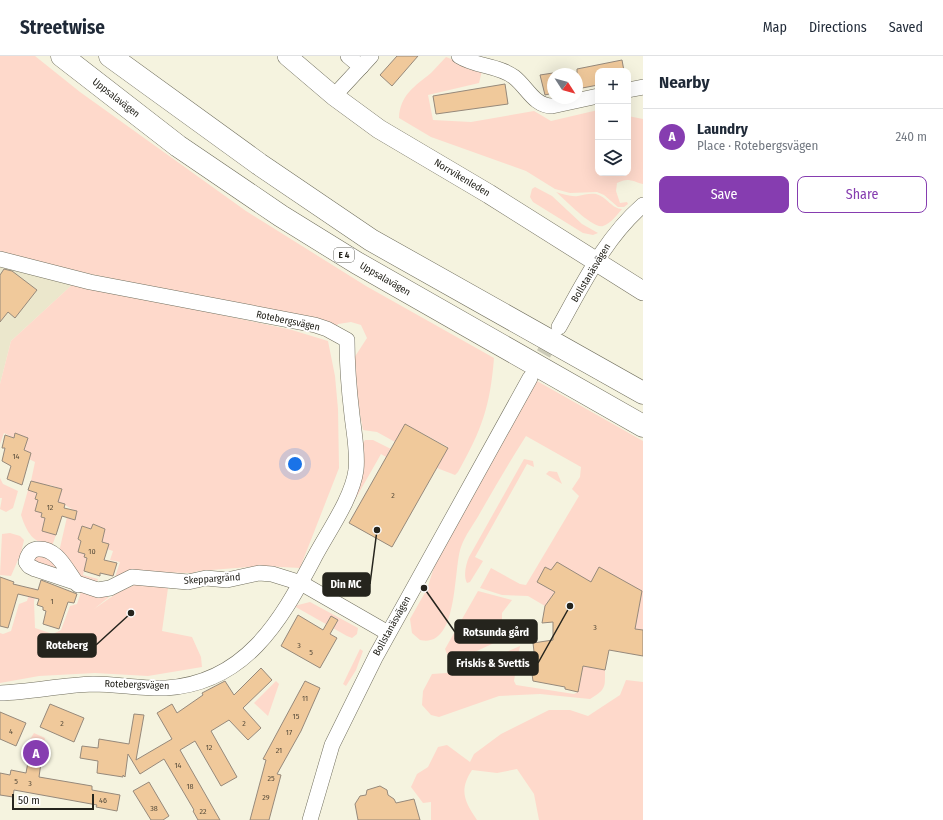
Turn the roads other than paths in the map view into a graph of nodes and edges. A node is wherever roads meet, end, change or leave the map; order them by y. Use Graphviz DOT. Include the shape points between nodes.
graph roads {
  1 [pos="62,56"];
  2 [pos="110,56"];
  3 [pos="287,56"];
  4 [pos="348,56"];
  5 [pos="371,56"];
  6 [pos="460,56"];
  7 [pos="361,67"];
  8 [pos="643,87"];
  9 [pos="631,89"];
  10 [pos="334,96"];
  11 [pos="595,97"];
  12 [pos="643,205"];
  13 [pos="0,259"];
  14 [pos="596,260"];
  15 [pos="643,291"];
  16 [pos="559,327"];
  17 [pos="530,378"];
  18 [pos="643,393"];
  19 [pos="643,426"];
  20 [pos="301,583"];
  21 [pos="78,585"];
  22 [pos="388,633"];
  23 [pos="0,692"];
  24 [pos="310,820"];
  1 -- 19 [label="highway, Uppsalavägen / E 4" via="178,146 281,216 356,263"];
  2 -- 18 [label="highway" via="259,164 371,240"];
  3 -- 10 [label="main road, Norrvikenleden"];
  4 -- 7 [label="street"];
  5 -- 7 [label="street"];
  6 -- 11 [label="street" via="508,73 519,81 537,102 545,106"];
  7 -- 10 [label="street"];
  8 -- 9 [label="street"];
  10 -- 14 [label="main road, Norrvikenleden" via="379,129"];
  12 -- 14 [label="street, Bollstanäsvägen" via="620,228"];
  13 -- 20 [label="street, Rotebergsvägen" via="90,282 315,325 346,340 357,456 356,471 343,504"];
  14 -- 15 [label="main road, Norrvikenleden"];
  14 -- 16 [label="street, Bollstanäsvägen"];
  17 -- 22 [label="street, Bollstanäsvägen"];
  20 -- 21 [label="street, Skeppargränd" via="266,573 188,582 132,577 104,590"];
  20 -- 22 [label="street"];
  20 -- 23 [label="street, Rotebergsvägen" via="255,649 234,666 197,682 184,686 153,688 111,684"];
  22 -- 24 [label="street, Bollstanäsvägen" via="332,745"];
}
